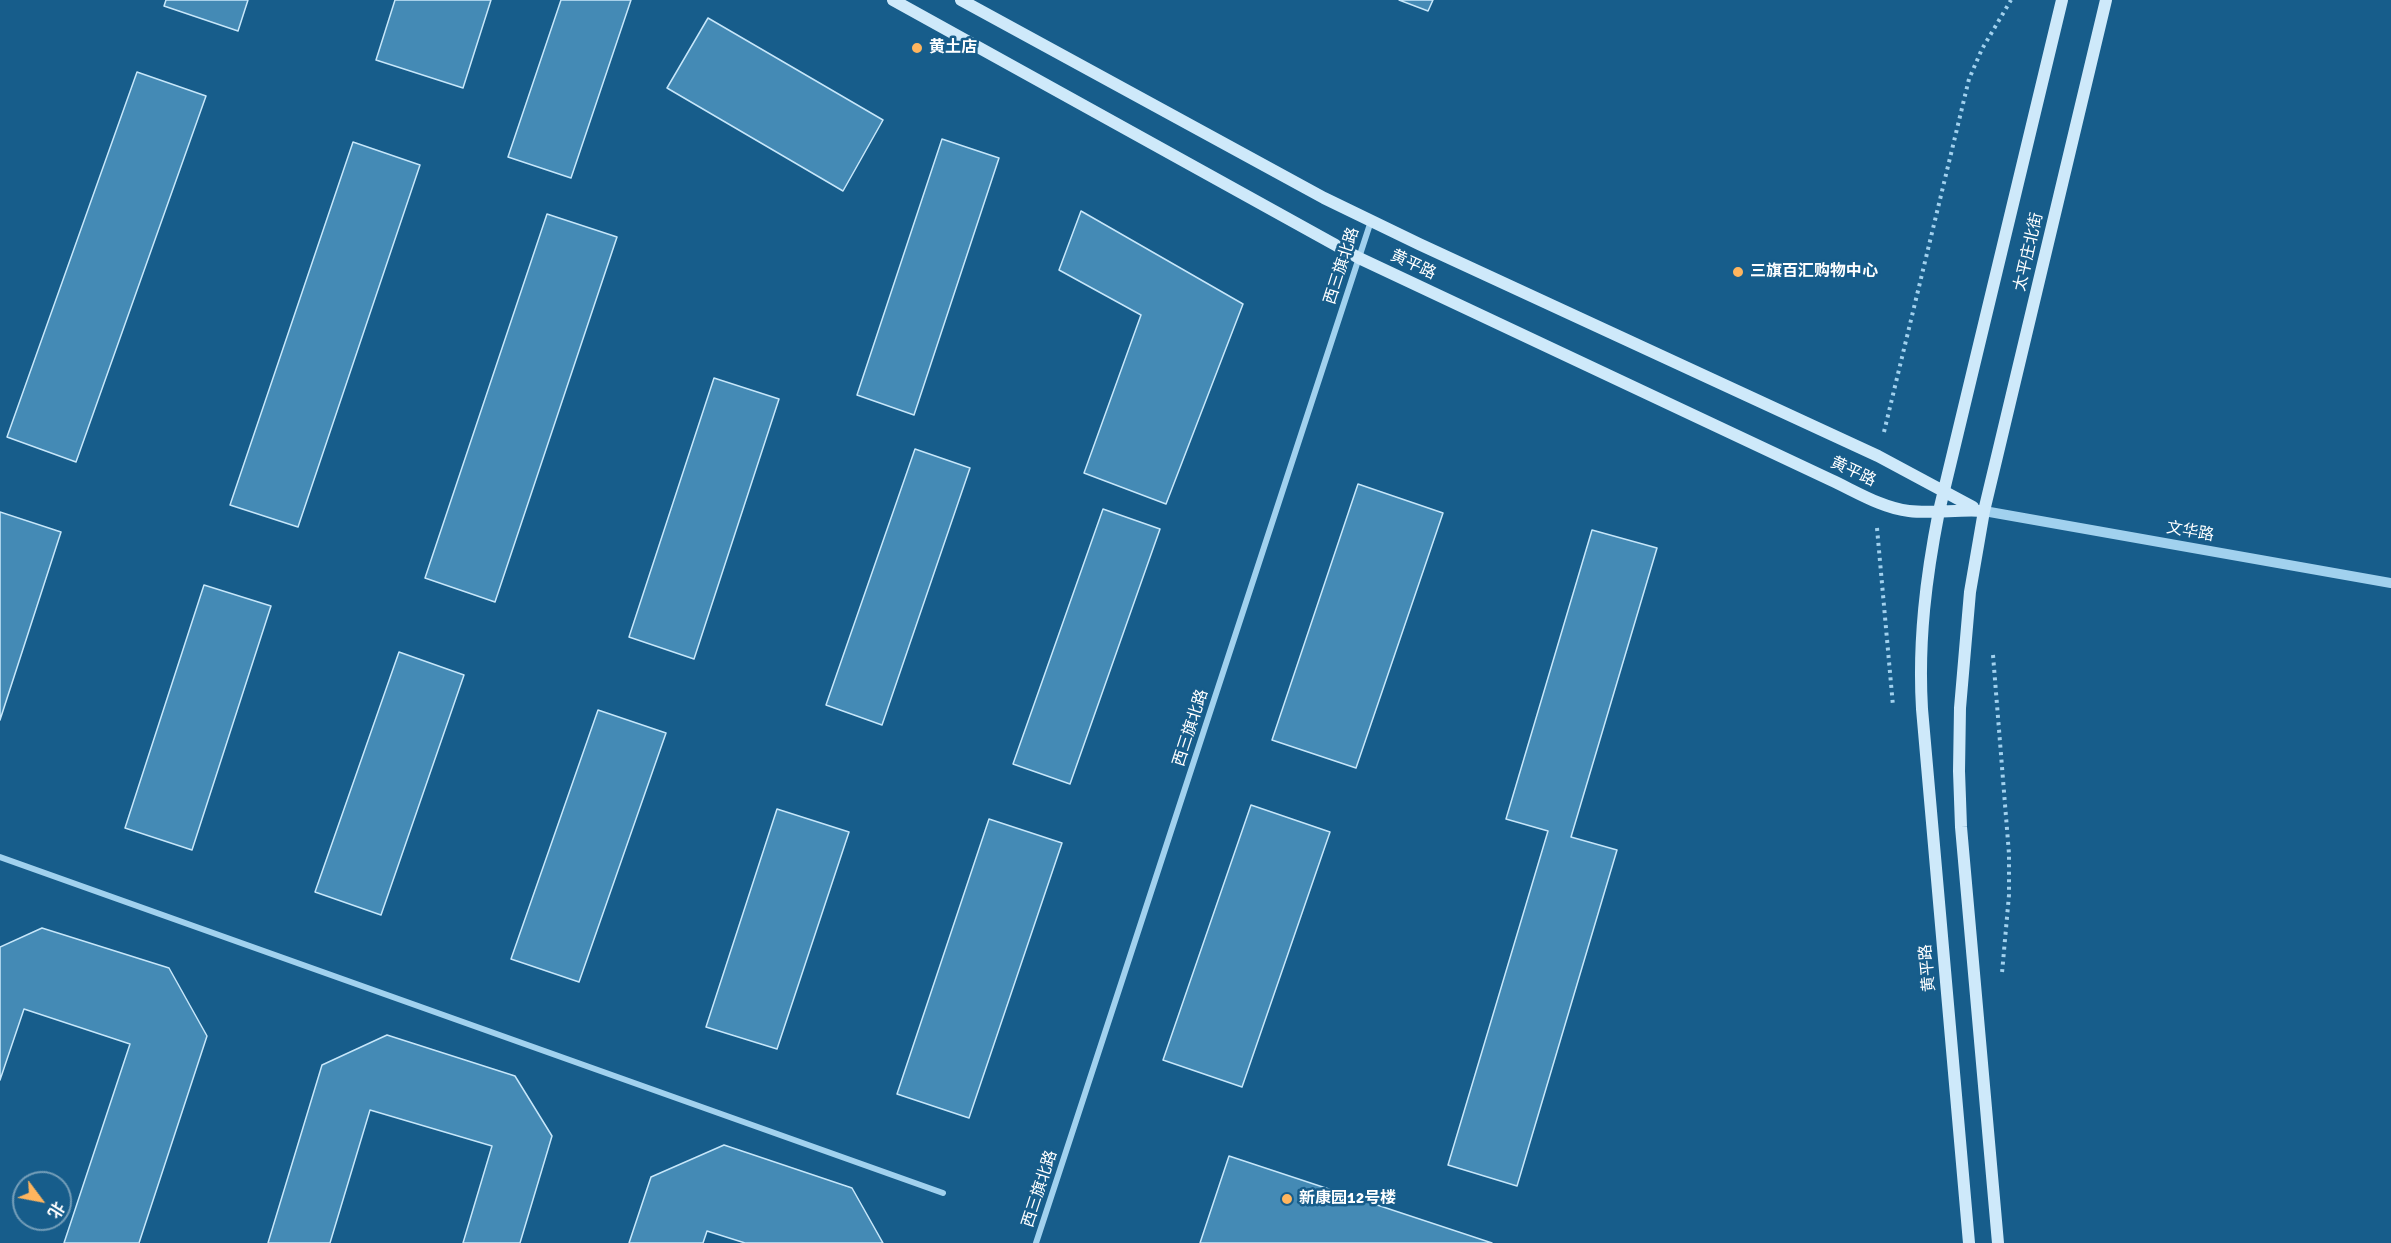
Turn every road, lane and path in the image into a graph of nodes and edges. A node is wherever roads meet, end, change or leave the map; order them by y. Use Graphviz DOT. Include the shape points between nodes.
graph roads {
  1 [pos="893,0"];
  2 [pos="961,0"];
  3 [pos="2011,0"];
  4 [pos="2062,0"];
  5 [pos="2106,0"];
  6 [pos="1371,220"];
  7 [pos="1359,258"];
  8 [pos="1902,358"];
  9 [pos="1944,492"];
  10 [pos="1939,511"];
  11 [pos="1984,511"];
  12 [pos="2391,583"];
  13 [pos="1993,645"];
  14 [pos="0,857"];
  15 [pos="2002,974"];
  16 [pos="944,1193"];
  17 [pos="1036,1243"];
  18 [pos="1969,1243"];
  19 [pos="1998,1243"];
  1 -- 7 [label="main road, 黄平路"];
  2 -- 6 [label="main road, 黄平路"];
  3 -- 8 [label="path" via="1969,79"];
  4 -- 9 [label="main road, 太平庄北街"];
  5 -- 11 [label="main road, 太平庄北街"];
  6 -- 7 [label="street, 西三旗北路"];
  6 -- 9 [label="main road, 黄平路" via="1878,456"];
  7 -- 10 [label="main road, 黄平路" via="1886,505 1909,511"];
  7 -- 17 [label="street, 西三旗北路"];
  9 -- 10 [label="main road, 黄平路"];
  9 -- 11 [label="main road, 黄平路"];
  10 -- 11 [label="main road, 黄平路"];
  10 -- 18 [label="main road, 黄平路" via="1925,585 1920,668"];
  11 -- 12 [label="street, 文华路"];
  11 -- 19 [label="main road" via="1967,616 1959,771"];
  13 -- 15 [label="path" via="2009,854"];
  14 -- 16 [label="street"];
}
